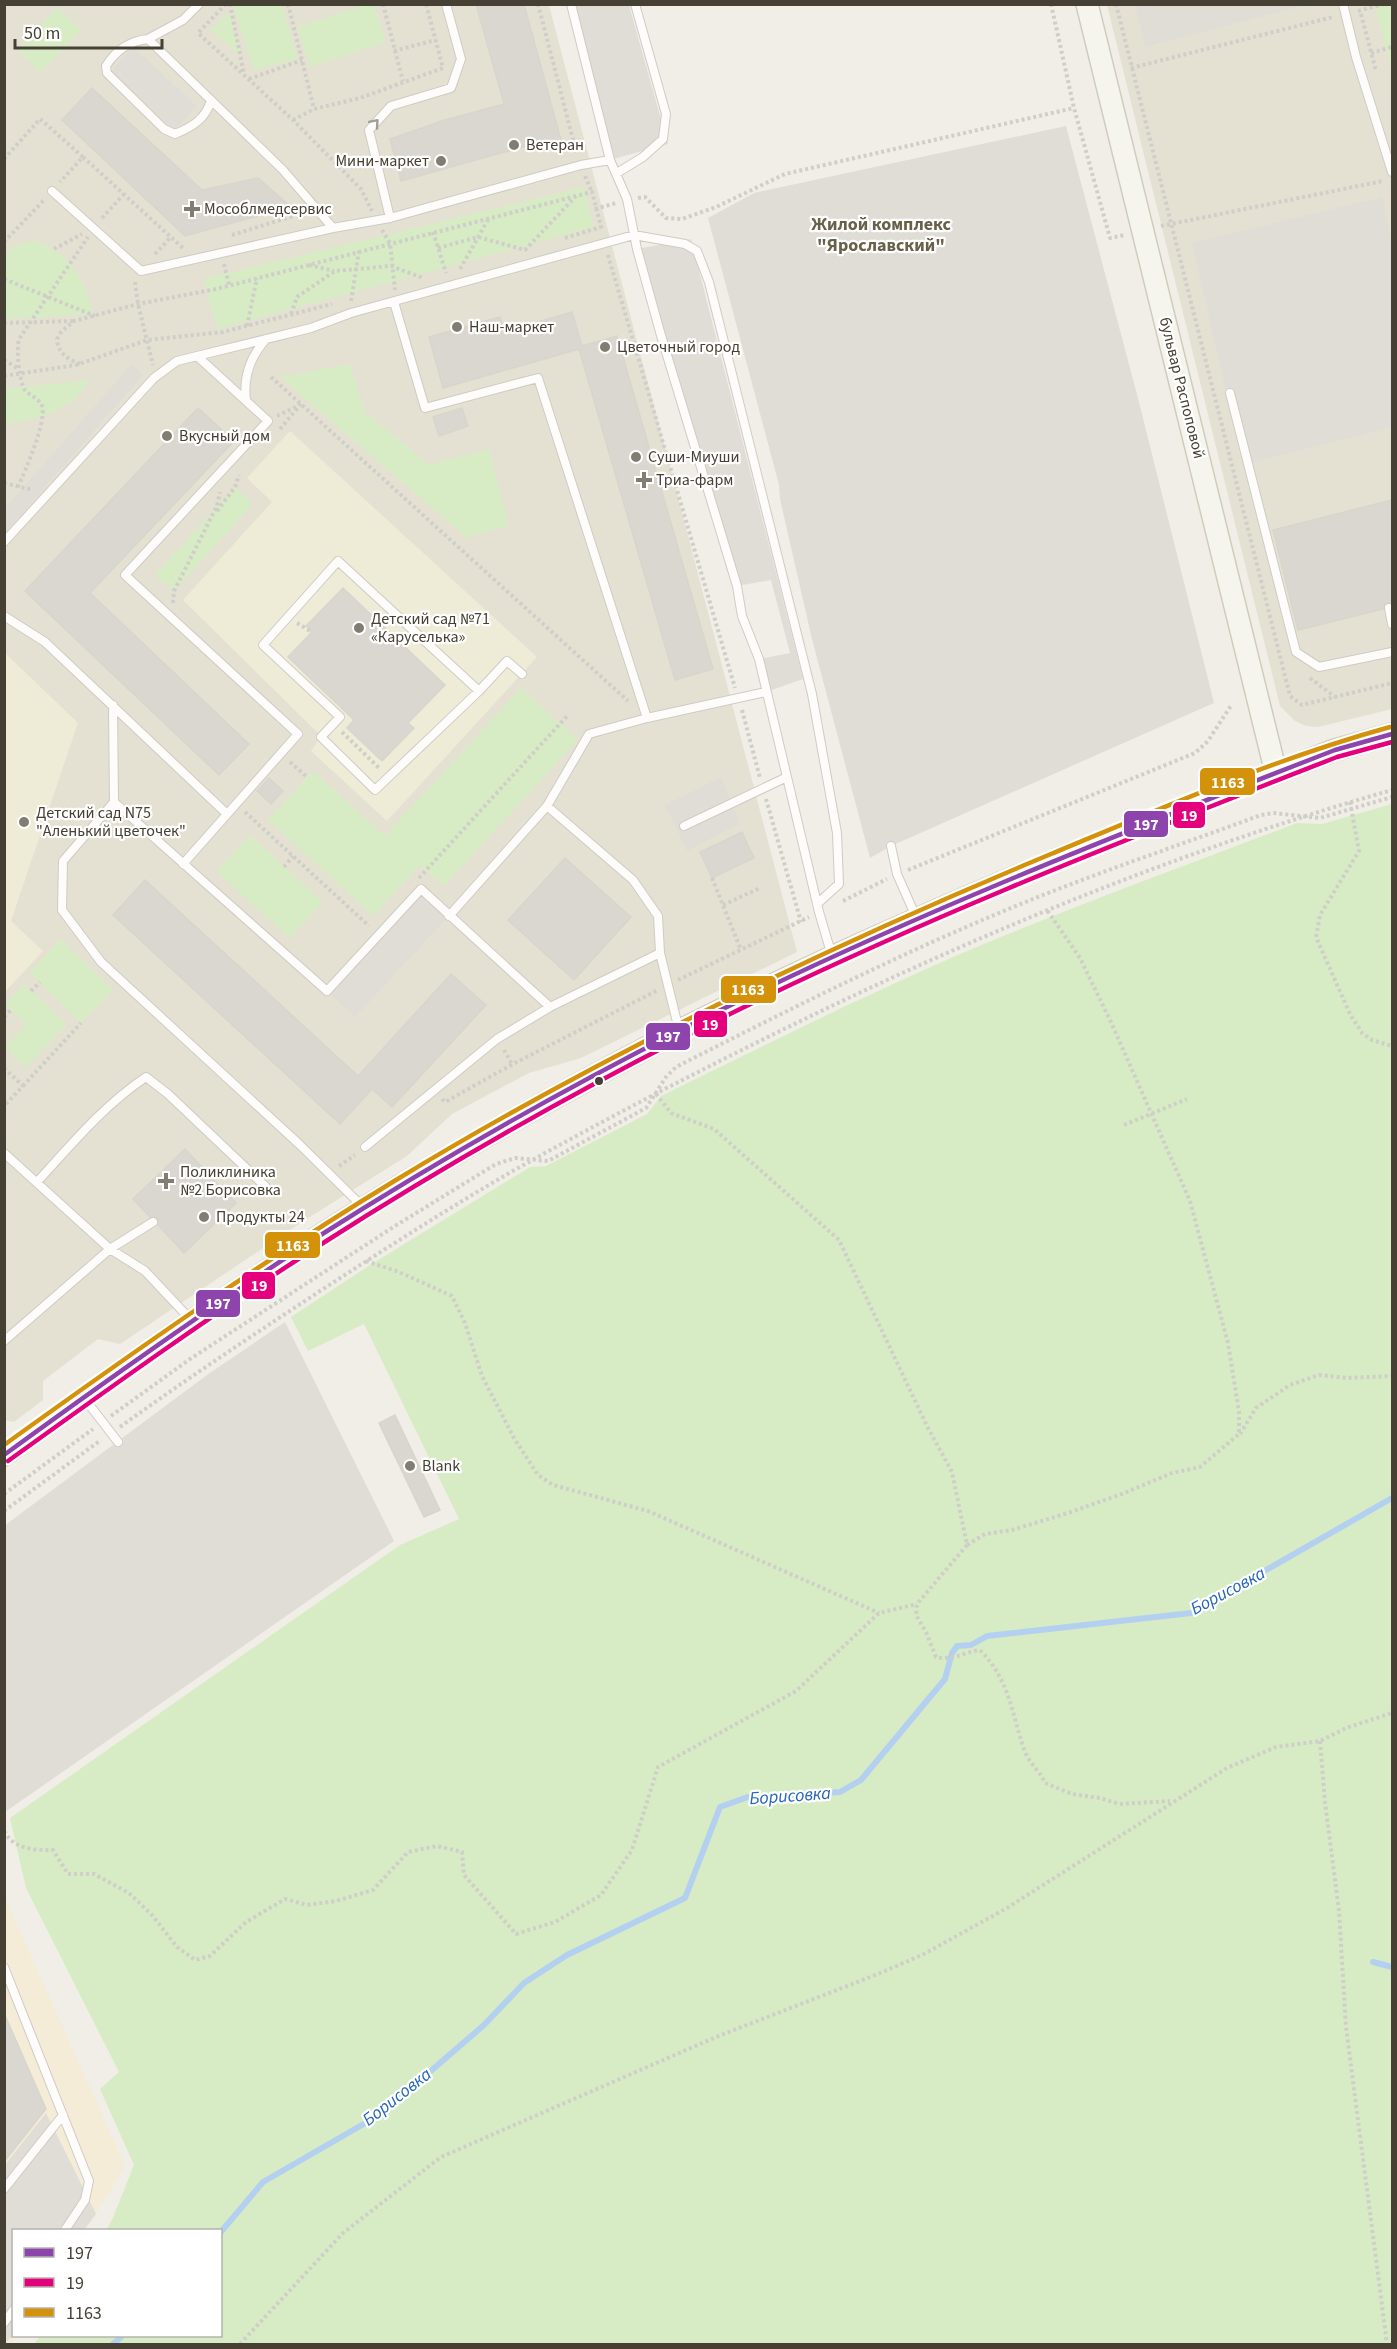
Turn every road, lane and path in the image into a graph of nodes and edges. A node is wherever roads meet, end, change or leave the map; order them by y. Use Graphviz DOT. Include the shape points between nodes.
graph roads {
  1 [pos="199,4"];
  2 [pos="228,4"];
  3 [pos="288,4"];
  4 [pos="383,4"];
  5 [pos="426,4"];
  6 [pos="446,4"];
  7 [pos="538,4"];
  8 [pos="571,4"];
  9 [pos="635,4"];
  10 [pos="1051,4"];
  11 [pos="1087,4"];
  12 [pos="1343,4"];
  13 [pos="1359,4"];
  14 [pos="1384,4"];
  15 [pos="1360,11"];
  16 [pos="1346,14"];
  17 [pos="148,39"];
  18 [pos="435,40"];
  19 [pos="1392,46"];
  20 [pos="394,51"];
  21 [pos="1371,52"];
  22 [pos="1356,57"];
  23 [pos="302,60"];
  24 [pos="1131,68"];
  25 [pos="244,74"];
  26 [pos="1377,75"];
  27 [pos="249,80"];
  28 [pos="403,81"];
  29 [pos="211,100"];
  30 [pos="1074,108"];
  31 [pos="314,109"];
  32 [pos="293,120"];
  33 [pos="572,142"];
  34 [pos="83,157"];
  35 [pos="1390,157"];
  36 [pos="4,159"];
  37 [pos="610,160"];
  38 [pos="1392,172"];
  39 [pos="616,173"];
  40 [pos="1392,179"];
  41 [pos="52,191"];
  42 [pos="576,196"];
  43 [pos="294,197"];
  44 [pos="645,197"];
  45 [pos="390,218"];
  46 [pos="489,218"];
  47 [pos="377,220"];
  48 [pos="1170,224"];
  49 [pos="602,227"];
  50 [pos="333,228"];
  51 [pos="433,232"];
  52 [pos="634,235"];
  53 [pos="171,237"];
  54 [pos="227,237"];
  55 [pos="478,237"];
  56 [pos="1110,238"];
  57 [pos="558,240"];
  58 [pos="4,242"];
  59 [pos="605,242"];
  60 [pos="390,243"];
  61 [pos="83,245"];
  62 [pos="195,246"];
  63 [pos="536,247"];
  64 [pos="438,248"];
  65 [pos="525,250"];
  66 [pos="358,251"];
  67 [pos="514,253"];
  68 [pos="309,264"];
  69 [pos="391,266"];
  70 [pos="470,266"];
  71 [pos="357,269"];
  72 [pos="460,269"];
  73 [pos="141,271"];
  74 [pos="335,271"];
  75 [pos="446,273"];
  76 [pos="435,276"];
  77 [pos="257,278"];
  78 [pos="4,279"];
  79 [pos="424,279"];
  80 [pos="415,282"];
  81 [pos="405,285"];
  82 [pos="395,287"];
  83 [pos="384,290"];
  84 [pos="426,293"];
  85 [pos="48,296"];
  86 [pos="362,296"];
  87 [pos="351,299"];
  88 [pos="394,302"];
  89 [pos="138,304"];
  90 [pos="351,314"];
  91 [pos="291,315"];
  92 [pos="96,316"];
  93 [pos="74,321"];
  94 [pos="30,322"];
  95 [pos="4,323"];
  96 [pos="247,326"];
  97 [pos="267,338"];
  98 [pos="147,340"];
  99 [pos="197,356"];
  100 [pos="4,360"];
  101 [pos="80,364"];
  102 [pos="21,372"];
  103 [pos="160,373"];
  104 [pos="4,376"];
  105 [pos="271,376"];
  106 [pos="1230,393"];
  107 [pos="246,400"];
  108 [pos="301,405"];
  109 [pos="268,421"];
  110 [pos="272,437"];
  111 [pos="223,468"];
  112 [pos="244,470"];
  113 [pos="4,483"];
  114 [pos="18,487"];
  115 [pos="46,496"];
  116 [pos="210,521"];
  117 [pos="4,542"];
  118 [pos="1389,608"];
  119 [pos="4,616"];
  120 [pos="172,619"];
  121 [pos="1392,624"];
  122 [pos="1392,652"];
  123 [pos="522,674"];
  124 [pos="479,692"];
  125 [pos="766,692"];
  126 [pos="738,698"];
  127 [pos="1232,704"];
  128 [pos="113,705"];
  129 [pos="568,715"];
  130 [pos="647,718"];
  131 [pos="1392,734"];
  132 [pos="321,737"];
  133 [pos="280,754"];
  134 [pos="383,772"];
  135 [pos="1276,773"];
  136 [pos="307,777"];
  137 [pos="787,777"];
  138 [pos="763,787"];
  139 [pos="1392,790"];
  140 [pos="1392,798"];
  141 [pos="114,802"];
  142 [pos="1350,802"];
  143 [pos="235,803"];
  144 [pos="547,806"];
  145 [pos="1351,809"];
  146 [pos="226,813"];
  147 [pos="1299,817"];
  148 [pos="684,826"];
  149 [pos="891,846"];
  150 [pos="293,856"];
  151 [pos="183,864"];
  152 [pos="284,867"];
  153 [pos="897,874"];
  154 [pos="712,878"];
  155 [pos="411,886"];
  156 [pos="760,888"];
  157 [pos="723,905"];
  158 [pos="818,908"];
  159 [pos="1047,910"];
  160 [pos="449,916"];
  161 [pos="916,918"];
  162 [pos="801,922"];
  163 [pos="379,935"];
  164 [pos="741,950"];
  165 [pos="660,953"];
  166 [pos="832,957"];
  167 [pos="40,982"];
  168 [pos="668,985"];
  169 [pos="32,991"];
  170 [pos="550,1007"];
  171 [pos="11,1010"];
  172 [pos="4,1017"];
  173 [pos="81,1023"];
  174 [pos="680,1031"];
  175 [pos="1392,1046"];
  176 [pos="4,1068"];
  177 [pos="23,1086"];
  178 [pos="434,1091"];
  179 [pos="656,1094"];
  180 [pos="1187,1099"];
  181 [pos="4,1106"];
  182 [pos="1150,1114"];
  183 [pos="1124,1125"];
  184 [pos="365,1147"];
  185 [pos="4,1153"];
  186 [pos="533,1159"];
  187 [pos="328,1173"];
  188 [pos="38,1182"];
  189 [pos="266,1187"];
  190 [pos="364,1208"];
  191 [pos="153,1222"];
  192 [pos="110,1249"];
  193 [pos="366,1261"];
  194 [pos="192,1321"];
  195 [pos="4,1341"];
  196 [pos="200,1369"];
  197 [pos="1392,1376"];
  198 [pos="84,1398"];
  199 [pos="103,1422"];
  200 [pos="1239,1434"];
  201 [pos="118,1442"];
  202 [pos="4,1455"];
  203 [pos="4,1494"];
  204 [pos="967,1545"];
  205 [pos="917,1604"];
  206 [pos="879,1613"];
  207 [pos="1392,1713"];
  208 [pos="1320,1741"];
  209 [pos="1173,1801"];
  210 [pos="4,1831"];
  211 [pos="4,1967"];
  212 [pos="63,2115"];
  213 [pos="4,2189"];
  214 [pos="66,2229"];
  215 [pos="240,2344"];
  216 [pos="1387,2344"];
  1 -- 17 [label="lane" via="183,20"];
  2 -- 25 [label="path"];
  2 -- 25 [label="path" via="198,33"];
  3 -- 23 [label="path"];
  4 -- 20 [label="path"];
  5 -- 18 [label="path"];
  45 -- 6 [label="lane, one-way" via="369,130 391,106 452,88 461,59"];
  7 -- 33 [label="path"];
  8 -- 37 [label="lane"];
  9 -- 39 [label="lane" via="666,114 663,139"];
  10 -- 30 [label="path"];
  11 -- 135 [label="street, бульвар Распоповой"];
  12 -- 16 [label="lane"];
  13 -- 15 [label="path"];
  14 -- 15 [label="path"];
  15 -- 16 [label="path"];
  15 -- 21 [label="path"];
  16 -- 22 [label="lane"];
  16 -- 24 [label="path"];
  17 -- 29 [label="lane"];
  17 -- 29 [label="lane" via="120,49 106,66 111,78 153,119 175,134 198,122"];
  18 -- 20 [label="path"];
  18 -- 28 [label="path" via="443,68"];
  19 -- 21 [label="path"];
  20 -- 28 [label="path"];
  21 -- 22 [label="path"];
  21 -- 26 [label="path"];
  22 -- 35 [label="lane"];
  23 -- 27 [label="path"];
  23 -- 31 [label="path"];
  25 -- 27 [label="path"];
  27 -- 32 [label="path"];
  28 -- 31 [label="path" via="360,98"];
  29 -- 50 [label="lane" via="283,170"];
  30 -- 44 [label="path" via="785,174 682,219 666,218"];
  30 -- 56 [label="path"];
  31 -- 32 [label="path"];
  32 -- 47 [label="path" via="361,189"];
  34 -- 36 [label="path" via="40,119"];
  34 -- 41 [label="path"];
  34 -- 53 [label="path"];
  35 -- 38 [label="lane"];
  37 -- 39 [label="lane"];
  37 -- 45 [label="lane"];
  39 -- 52 [label="lane" via="627,199"];
  40 -- 48 [label="path"];
  41 -- 58 [label="path"];
  41 -- 73 [label="lane"];
  42 -- 46 [label="path"];
  42 -- 49 [label="path" via="592,192"];
  42 -- 65 [label="path"];
  43 -- 54 [label="path" via="299,204 293,216"];
  45 -- 47 [label="lane"];
  46 -- 51 [label="path"];
  46 -- 55 [label="path"];
  47 -- 50 [label="lane"];
  47 -- 60 [label="path"];
  49 -- 57 [label="path"];
  49 -- 59 [label="path"];
  50 -- 73 [label="lane"];
  51 -- 60 [label="path"];
  51 -- 64 [label="path"];
  52 -- 59 [label="lane"];
  52 -- 125 [label="lane"];
  52 -- 158 [label="lane" via="691,247 697,251 709,282 812,694 837,832 839,884"];
  53 -- 62 [label="path" via="184,249"];
  53 -- 73 [label="path"];
  55 -- 64 [label="path"];
  55 -- 65 [label="path"];
  55 -- 72 [label="path"];
  59 -- 84 [label="lane"];
  59 -- 126 [label="path"];
  60 -- 66 [label="path"];
  60 -- 69 [label="path"];
  61 -- 85 [label="path"];
  63 -- 65 [label="path"];
  64 -- 75 [label="path"];
  65 -- 67 [label="path"];
  66 -- 68 [label="path"];
  66 -- 71 [label="path"];
  68 -- 74 [label="path"];
  68 -- 77 [label="path"];
  69 -- 71 [label="path"];
  69 -- 79 [label="path"];
  69 -- 82 [label="path"];
  70 -- 72 [label="path"];
  71 -- 74 [label="path"];
  71 -- 87 [label="path"];
  72 -- 75 [label="path"];
  73 -- 89 [label="path" via="134,284"];
  74 -- 91 [label="path" via="297,297"];
  75 -- 76 [label="path"];
  77 -- 89 [label="path"];
  77 -- 96 [label="path"];
  78 -- 85 [label="path"];
  79 -- 80 [label="path"];
  79 -- 84 [label="path"];
  81 -- 82 [label="path"];
  82 -- 83 [label="path"];
  82 -- 88 [label="path"];
  84 -- 88 [label="lane"];
  85 -- 92 [label="path"];
  85 -- 94 [label="path"];
  86 -- 87 [label="path"];
  87 -- 90 [label="path"];
  87 -- 91 [label="path"];
  88 -- 90 [label="lane"];
  88 -- 130 [label="lane" via="425,408 538,378"];
  89 -- 92 [label="path"];
  89 -- 98 [label="path"];
  90 -- 97 [label="lane"];
  91 -- 96 [label="path"];
  92 -- 93 [label="path"];
  93 -- 94 [label="path"];
  93 -- 101 [label="path" via="61,332 57,346"];
  94 -- 95 [label="path"];
  94 -- 102 [label="path" via="17,345"];
  96 -- 98 [label="path"];
  97 -- 99 [label="lane"];
  97 -- 107 [label="lane" via="255,352 248,370"];
  98 -- 101 [label="path"];
  98 -- 103 [label="path" via="153,365"];
  99 -- 103 [label="lane" via="177,361"];
  99 -- 107 [label="lane"];
  100 -- 102 [label="path"];
  101 -- 102 [label="path"];
  102 -- 104 [label="path"];
  102 -- 114 [label="path" via="23,388 39,401 43,413"];
  103 -- 115 [label="lane"];
  105 -- 108 [label="path"];
  106 -- 122 [label="lane" via="1296,652 1319,667"];
  107 -- 109 [label="lane"];
  108 -- 109 [label="path"];
  108 -- 110 [label="path"];
  108 -- 130 [label="path"];
  109 -- 111 [label="lane"];
  111 -- 116 [label="path" via="218,507"];
  111 -- 120 [label="lane" via="125,574"];
  112 -- 116 [label="path"];
  113 -- 114 [label="path"];
  114 -- 115 [label="path"];
  115 -- 117 [label="lane"];
  116 -- 120 [label="path" via="174,591"];
  118 -- 121 [label="lane"];
  119 -- 128 [label="lane" via="45,642"];
  120 -- 133 [label="lane" via="298,734"];
  123 -- 124 [label="lane" via="507,661"];
  124 -- 132 [label="lane" via="375,790"];
  124 -- 132 [label="lane" via="338,561 263,645 340,717"];
  125 -- 126 [label="lane"];
  125 -- 137 [label="lane"];
  126 -- 130 [label="lane"];
  126 -- 138 [label="path"];
  127 -- 153 [label="path" via="1208,741 1195,753"];
  128 -- 141 [label="lane"];
  128 -- 146 [label="lane"];
  129 -- 155 [label="path"];
  130 -- 144 [label="lane" via="589,734"];
  131 -- 135 [label="street"];
  132 -- 134 [label="path" via="341,731"];
  133 -- 136 [label="path"];
  133 -- 143 [label="lane"];
  135 -- 161 [label="street"];
  137 -- 138 [label="lane"];
  137 -- 158 [label="lane"];
  138 -- 148 [label="lane"];
  138 -- 162 [label="path"];
  139 -- 142 [label="path"];
  140 -- 145 [label="path"];
  141 -- 151 [label="lane"];
  141 -- 187 [label="lane" via="63,861 62,909 101,962"];
  142 -- 145 [label="path"];
  142 -- 147 [label="path"];
  143 -- 146 [label="lane"];
  143 -- 150 [label="path"];
  144 -- 160 [label="lane"];
  144 -- 165 [label="lane" via="633,880 658,916"];
  145 -- 147 [label="path" via="1320,818"];
  145 -- 175 [label="path" via="1359,851 1320,915 1316,938 1362,1033"];
  146 -- 151 [label="lane"];
  147 -- 159 [label="path"];
  147 -- 179 [label="path" via="1261,815 1032,900 885,964 676,1067"];
  149 -- 153 [label="lane"];
  150 -- 152 [label="path"];
  150 -- 163 [label="path"];
  151 -- 163 [label="lane" via="327,991"];
  153 -- 158 [label="path"];
  153 -- 161 [label="lane"];
  154 -- 157 [label="path"];
  156 -- 157 [label="path"];
  157 -- 164 [label="path"];
  158 -- 162 [label="path"];
  158 -- 166 [label="lane"];
  159 -- 179 [label="path" via="889,979"];
  159 -- 182 [label="path" via="1080,958"];
  160 -- 163 [label="lane" via="421,890"];
  160 -- 170 [label="lane"];
  161 -- 166 [label="street"];
  162 -- 164 [label="path"];
  164 -- 168 [label="path"];
  165 -- 168 [label="lane"];
  165 -- 170 [label="lane"];
  166 -- 174 [label="street"];
  167 -- 169 [label="path"];
  168 -- 174 [label="lane"];
  168 -- 178 [label="path" via="445,1102"];
  170 -- 178 [label="lane" via="497,1039"];
  171 -- 172 [label="path"];
  173 -- 177 [label="path"];
  174 -- 190 [label="street"];
  176 -- 177 [label="path"];
  177 -- 181 [label="path"];
  178 -- 184 [label="lane"];
  179 -- 186 [label="path"];
  179 -- 186 [label="path" via="646,1108 548,1161"];
  179 -- 204 [label="path" via="671,1113 714,1129 839,1240 952,1472"];
  180 -- 182 [label="path"];
  182 -- 183 [label="path"];
  182 -- 200 [label="path" via="1190,1201 1228,1343"];
  184 -- 187 [label="path"];
  185 -- 188 [label="lane"];
  186 -- 193 [label="path"];
  186 -- 199 [label="path" via="515,1158 496,1164 394,1226 190,1359"];
  187 -- 190 [label="lane"];
  188 -- 189 [label="lane" via="124,1092 146,1077"];
  188 -- 192 [label="lane"];
  190 -- 194 [label="street"];
  191 -- 192 [label="lane"];
  192 -- 194 [label="lane" via="145,1271"];
  192 -- 195 [label="lane"];
  193 -- 196 [label="path"];
  193 -- 206 [label="path" via="452,1296 482,1376 538,1476 553,1485 648,1510"];
  194 -- 198 [label="street"];
  197 -- 200 [label="path" via="1319,1375 1290,1385 1256,1408"];
  198 -- 199 [label="lane"];
  198 -- 202 [label="street"];
  199 -- 201 [label="lane"];
  199 -- 203 [label="path"];
  200 -- 204 [label="path" via="1200,1467 1172,1473 1071,1512 985,1534"];
  204 -- 205 [label="path"];
  205 -- 206 [label="path"];
  205 -- 209 [label="path" via="916,1615 936,1657 955,1658 980,1650 995,1666 1025,1751 1045,1783 1072,1794 1119,1804"];
  206 -- 210 [label="path" via="796,1692 658,1767 632,1850 601,1895 555,1922 516,1934 464,1875 462,1852 437,1846 408,1852 373,1890 307,1905 285,1899 246,1922 210,1956 195,1960 177,1947 129,1893 94,1874 68,1874 53,1850 28,1850 9,1839"];
  207 -- 208 [label="path"];
  208 -- 209 [label="path" via="1276,1747 1227,1768"];
  208 -- 216 [label="path" via="1339,1911 1346,2027"];
  209 -- 215 [label="path" via="1007,1908 924,1954 716,2037 441,2157 343,2233"];
  211 -- 212 [label="lane"];
  212 -- 213 [label="lane"];
  212 -- 214 [label="lane" via="89,2181 85,2200"];
}
